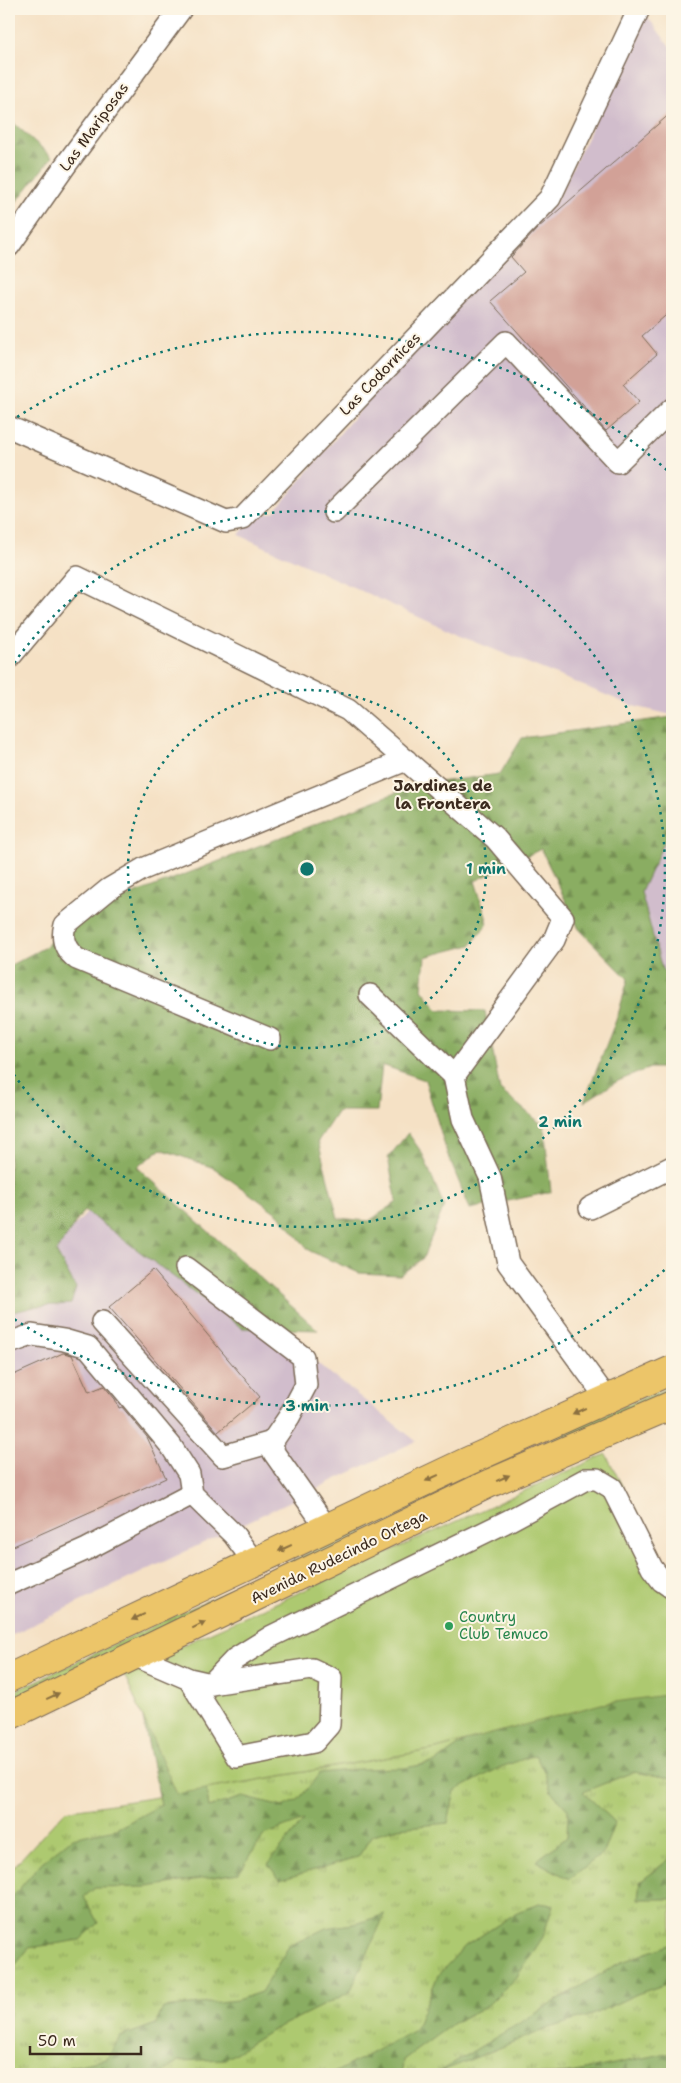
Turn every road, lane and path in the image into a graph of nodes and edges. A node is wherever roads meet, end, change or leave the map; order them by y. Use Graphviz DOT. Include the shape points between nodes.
graph roads {
  1 [pos="181,9"];
  2 [pos="639,9"];
  3 [pos="9,246"];
  4 [pos="672,409"];
  5 [pos="9,428"];
  6 [pos="334,512"];
  7 [pos="9,658"];
  8 [pos="406,760"];
  9 [pos="370,995"];
  10 [pos="270,1039"];
  11 [pos="454,1076"];
  12 [pos="672,1167"];
  13 [pos="590,1208"];
  14 [pos="186,1268"];
  15 [pos="102,1322"];
  16 [pos="9,1343"];
  17 [pos="672,1370"];
  18 [pos="607,1399"];
  19 [pos="672,1405"];
  20 [pos="272,1442"];
  21 [pos="192,1494"];
  22 [pos="327,1528"];
  23 [pos="254,1562"];
  24 [pos="9,1584"];
  25 [pos="672,1588"];
  26 [pos="136,1656"];
  27 [pos="9,1678"];
  28 [pos="189,1679"];
  29 [pos="211,1684"];
  30 [pos="9,1716"];
  1 -- 3 [label="street, Las Mariposas"];
  2 -- 5 [label="street, Las Codornices" via="550,198 242,519 226,522"];
  4 -- 6 [label="street" via="618,462 506,342"];
  7 -- 8 [label="street" via="77,577 348,710"];
  8 -- 10 [label="street" via="143,869 109,889 65,925 64,943 77,959"];
  8 -- 11 [label="street" via="495,838 563,918 554,940"];
  9 -- 11 [label="street"];
  11 -- 18 [label="street" via="464,1119 490,1177 508,1263"];
  12 -- 13 [label="street"];
  14 -- 20 [label="street" via="303,1358 306,1385"];
  15 -- 20 [label="street" via="223,1456"];
  16 -- 21 [label="street" via="32,1335 88,1347 171,1446 189,1474"];
  17 -- 18 [label="main road, Avenida Rudecindo Ortega"];
  18 -- 22 [label="main road, Avenida Rudecindo Ortega, one-way"];
  26 -- 19 [label="main road, Avenida Rudecindo Ortega, one-way" via="488,1484"];
  20 -- 22 [label="street" via="274,1453"];
  21 -- 23 [label="street" via="234,1535"];
  21 -- 24 [label="street" via="87,1549"];
  22 -- 23 [label="main road, Avenida Rudecindo Ortega, one-way"];
  23 -- 27 [label="main road, Avenida Rudecindo Ortega, one-way"];
  25 -- 29 [label="street" via="652,1568 612,1488 603,1480 586,1479 510,1520 272,1636 235,1659"];
  26 -- 28 [label="street"];
  30 -- 26 [label="main road, Avenida Rudecindo Ortega, one-way"];
  28 -- 29 [label="street"];
  28 -- 29 [label="street" via="237,1757 314,1742 330,1725 331,1678 312,1669"];
}
